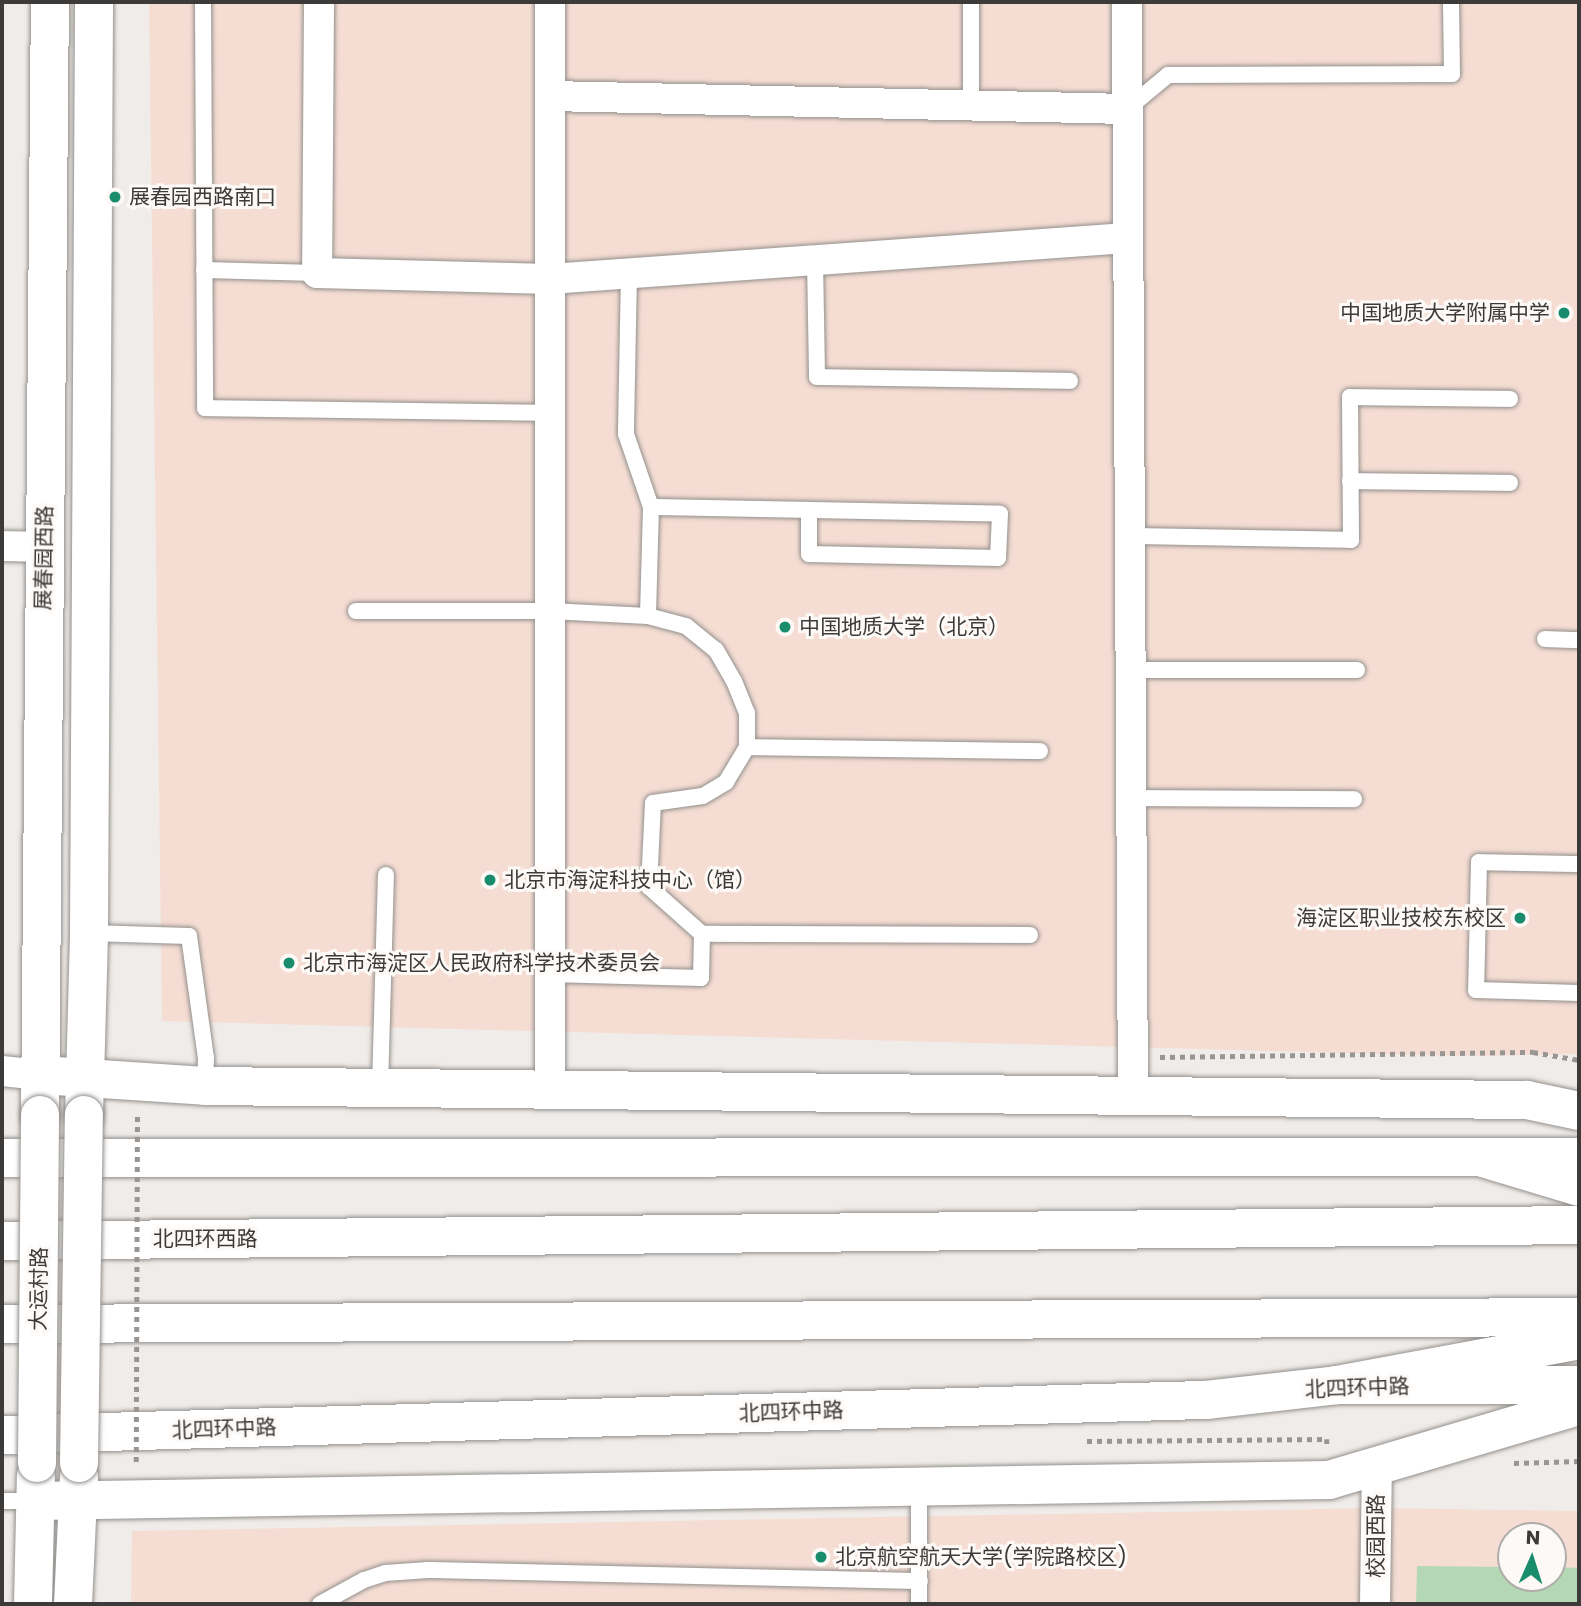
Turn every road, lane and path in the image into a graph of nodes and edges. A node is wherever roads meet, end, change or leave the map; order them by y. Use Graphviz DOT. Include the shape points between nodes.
graph roads {
  1 [pos="50,2"];
  2 [pos="94,2"];
  3 [pos="203,2"];
  4 [pos="319,2"];
  5 [pos="550,2"];
  6 [pos="971,2"];
  7 [pos="1127,2"];
  8 [pos="1451,2"];
  9 [pos="550,96"];
  10 [pos="971,105"];
  11 [pos="1126,109"];
  12 [pos="1127,238"];
  13 [pos="815,260"];
  14 [pos="204,270"];
  15 [pos="317,273"];
  16 [pos="629,273"];
  17 [pos="550,279"];
  18 [pos="1070,381"];
  19 [pos="1510,399"];
  20 [pos="551,413"];
  21 [pos="1350,481"];
  22 [pos="1510,483"];
  23 [pos="651,507"];
  24 [pos="809,510"];
  25 [pos="1129,536"];
  26 [pos="2,546"];
  27 [pos="44,547"];
  28 [pos="356,611"];
  29 [pos="550,611"];
  30 [pos="648,616"];
  31 [pos="1545,639"];
  32 [pos="1579,640"];
  33 [pos="1129,670"];
  34 [pos="1357,670"];
  35 [pos="747,747"];
  36 [pos="1040,751"];
  37 [pos="1130,798"];
  38 [pos="1354,799"];
  39 [pos="1579,864"];
  40 [pos="386,875"];
  41 [pos="89,933"];
  42 [pos="702,934"];
  43 [pos="1030,935"];
  44 [pos="550,974"];
  45 [pos="1579,993"];
  46 [pos="2,1071"];
  47 [pos="41,1074"];
  48 [pos="205,1086"];
  49 [pos="380,1088"];
  50 [pos="550,1090"];
  51 [pos="84,1097"];
  52 [pos="1133,1098"];
  53 [pos="1579,1111"];
  54 [pos="137,1114"];
  55 [pos="40,1115"];
  56 [pos="1579,1157"];
  57 [pos="2,1158"];
  58 [pos="1483,1158"];
  59 [pos="1579,1187"];
  60 [pos="1579,1225"];
  61 [pos="2,1241"];
  62 [pos="1579,1317"];
  63 [pos="2,1324"];
  64 [pos="1579,1340"];
  65 [pos="1337,1385"];
  66 [pos="1579,1385"];
  67 [pos="1579,1406"];
  68 [pos="2,1435"];
  69 [pos="136,1462"];
  70 [pos="1377,1467"];
  71 [pos="919,1484"];
  72 [pos="19,1501"];
  73 [pos="78,1501"];
  74 [pos="920,1581"];
  75 [pos="33,1604"];
  76 [pos="73,1604"];
  77 [pos="320,1604"];
  78 [pos="919,1604"];
  79 [pos="1375,1604"];
  1 -- 27 [label="main road, 展春园西路"];
  2 -- 41 [label="main road"];
  3 -- 14 [label="lane"];
  4 -- 15 [label="street"];
  5 -- 9 [label="street"];
  6 -- 10 [label="lane"];
  7 -- 11 [label="street"];
  8 -- 11 [label="lane" via="1452,74 1168,75"];
  9 -- 10 [label="street"];
  9 -- 17 [label="street"];
  10 -- 11 [label="street"];
  11 -- 12 [label="street"];
  12 -- 13 [label="street"];
  12 -- 25 [label="street"];
  13 -- 16 [label="street"];
  13 -- 18 [label="lane" via="817,377"];
  14 -- 15 [label="lane"];
  14 -- 20 [label="lane" via="205,408"];
  15 -- 17 [label="street"];
  16 -- 17 [label="street"];
  16 -- 23 [label="lane" via="626,434"];
  17 -- 20 [label="street"];
  19 -- 21 [label="lane" via="1350,397"];
  20 -- 29 [label="street"];
  21 -- 22 [label="lane"];
  21 -- 25 [label="lane" via="1351,540"];
  23 -- 24 [label="lane"];
  23 -- 30 [label="lane"];
  24 -- 24 [label="lane" via="1000,513 998,558 809,554"];
  25 -- 33 [label="street"];
  26 -- 27 [label="street"];
  27 -- 47 [label="main road, 展春园西路"];
  28 -- 29 [label="lane"];
  29 -- 30 [label="lane"];
  29 -- 44 [label="street"];
  30 -- 35 [label="lane" via="686,626 716,650 747,713"];
  31 -- 32 [label="lane"];
  33 -- 34 [label="lane"];
  33 -- 37 [label="street"];
  35 -- 36 [label="lane"];
  35 -- 42 [label="lane" via="726,782 703,796 653,803 649,887"];
  37 -- 38 [label="lane"];
  37 -- 52 [label="street"];
  39 -- 45 [label="lane" via="1479,862 1476,990"];
  40 -- 49 [label="lane"];
  41 -- 48 [label="lane" via="189,936 206,1058"];
  41 -- 51 [label="main road"];
  42 -- 43 [label="lane"];
  42 -- 44 [label="lane" via="701,978"];
  44 -- 50 [label="street"];
  46 -- 47 [label="street"];
  47 -- 51 [label="main road"];
  47 -- 55 [label="main road, 展春园西路"];
  48 -- 49 [label="main road"];
  48 -- 51 [label="main road"];
  49 -- 50 [label="main road"];
  50 -- 52 [label="main road"];
  51 -- 73 [label="main road, bridge"];
  52 -- 53 [label="main road" via="1527,1100"];
  54 -- 69 [label="path, bridge"];
  55 -- 72 [label="main road, 大运村路, bridge" via="37,1463"];
  56 -- 58 [label="main road"];
  57 -- 58 [label="main road"];
  58 -- 59 [label="main road"];
  60 -- 61 [label="main road, 北四环西路"];
  62 -- 63 [label="main road"];
  64 -- 65 [label="main road"];
  65 -- 66 [label="main road, 北四环中路"];
  65 -- 68 [label="main road, 北四环中路" via="1192,1400"];
  67 -- 70 [label="main road"];
  70 -- 71 [label="main road" via="1329,1480"];
  70 -- 79 [label="street, 校园西路"];
  71 -- 73 [label="main road"];
  71 -- 74 [label="lane"];
  72 -- 73 [label="main road"];
  72 -- 75 [label="main road"];
  73 -- 76 [label="main road"];
  74 -- 77 [label="lane" via="428,1570 385,1573"];
  74 -- 78 [label="lane"];
}
